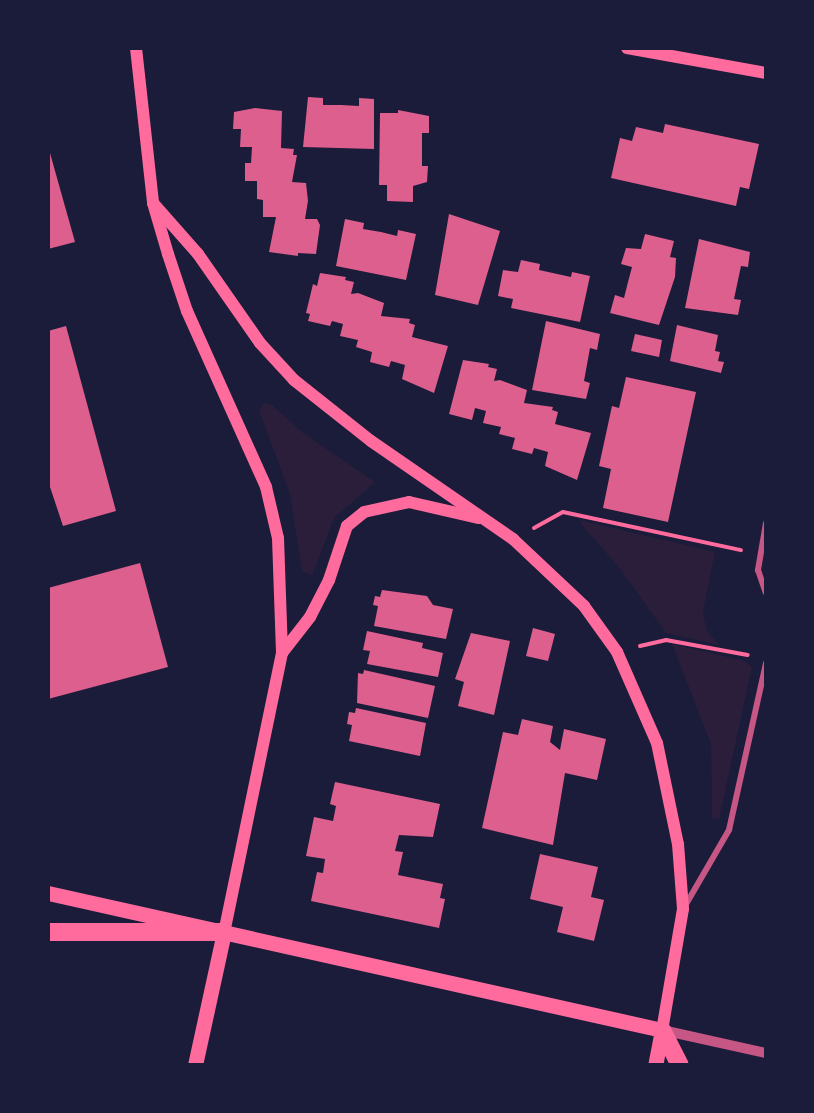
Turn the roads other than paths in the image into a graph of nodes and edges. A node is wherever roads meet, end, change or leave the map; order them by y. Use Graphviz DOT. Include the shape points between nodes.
graph roads {
  1 [pos="136,48"];
  2 [pos="627,48"];
  3 [pos="766,73"];
  4 [pos="153,202"];
  5 [pos="483,519"];
  6 [pos="766,523"];
  7 [pos="766,593"];
  8 [pos="282,653"];
  9 [pos="766,663"];
  10 [pos="48,893"];
  11 [pos="683,909"];
  12 [pos="48,932"];
  13 [pos="224,932"];
  14 [pos="662,1030"];
  15 [pos="766,1053"];
  16 [pos="195,1065"];
  17 [pos="655,1065"];
  18 [pos="680,1065"];
  1 -- 4 [label="main road"];
  2 -- 3 [label="main road"];
  4 -- 5 [label="main road" via="198,254 260,343 294,380 363,435"];
  4 -- 8 [label="main road" via="188,311 266,487 278,538"];
  5 -- 8 [label="main road" via="409,502 364,512 347,526 329,580 309,617"];
  5 -- 11 [label="main road" via="513,539 584,606 617,652 657,743 678,844"];
  6 -- 7 [label="street" via="759,553 761,586"];
  8 -- 13 [label="main road"];
  9 -- 11 [label="street" via="729,830"];
  10 -- 13 [label="main road"];
  11 -- 14 [label="main road"];
  12 -- 13 [label="highway"];
  13 -- 14 [label="main road"];
  13 -- 16 [label="main road"];
  14 -- 15 [label="street"];
  14 -- 17 [label="main road"];
  14 -- 18 [label="highway"];
}
